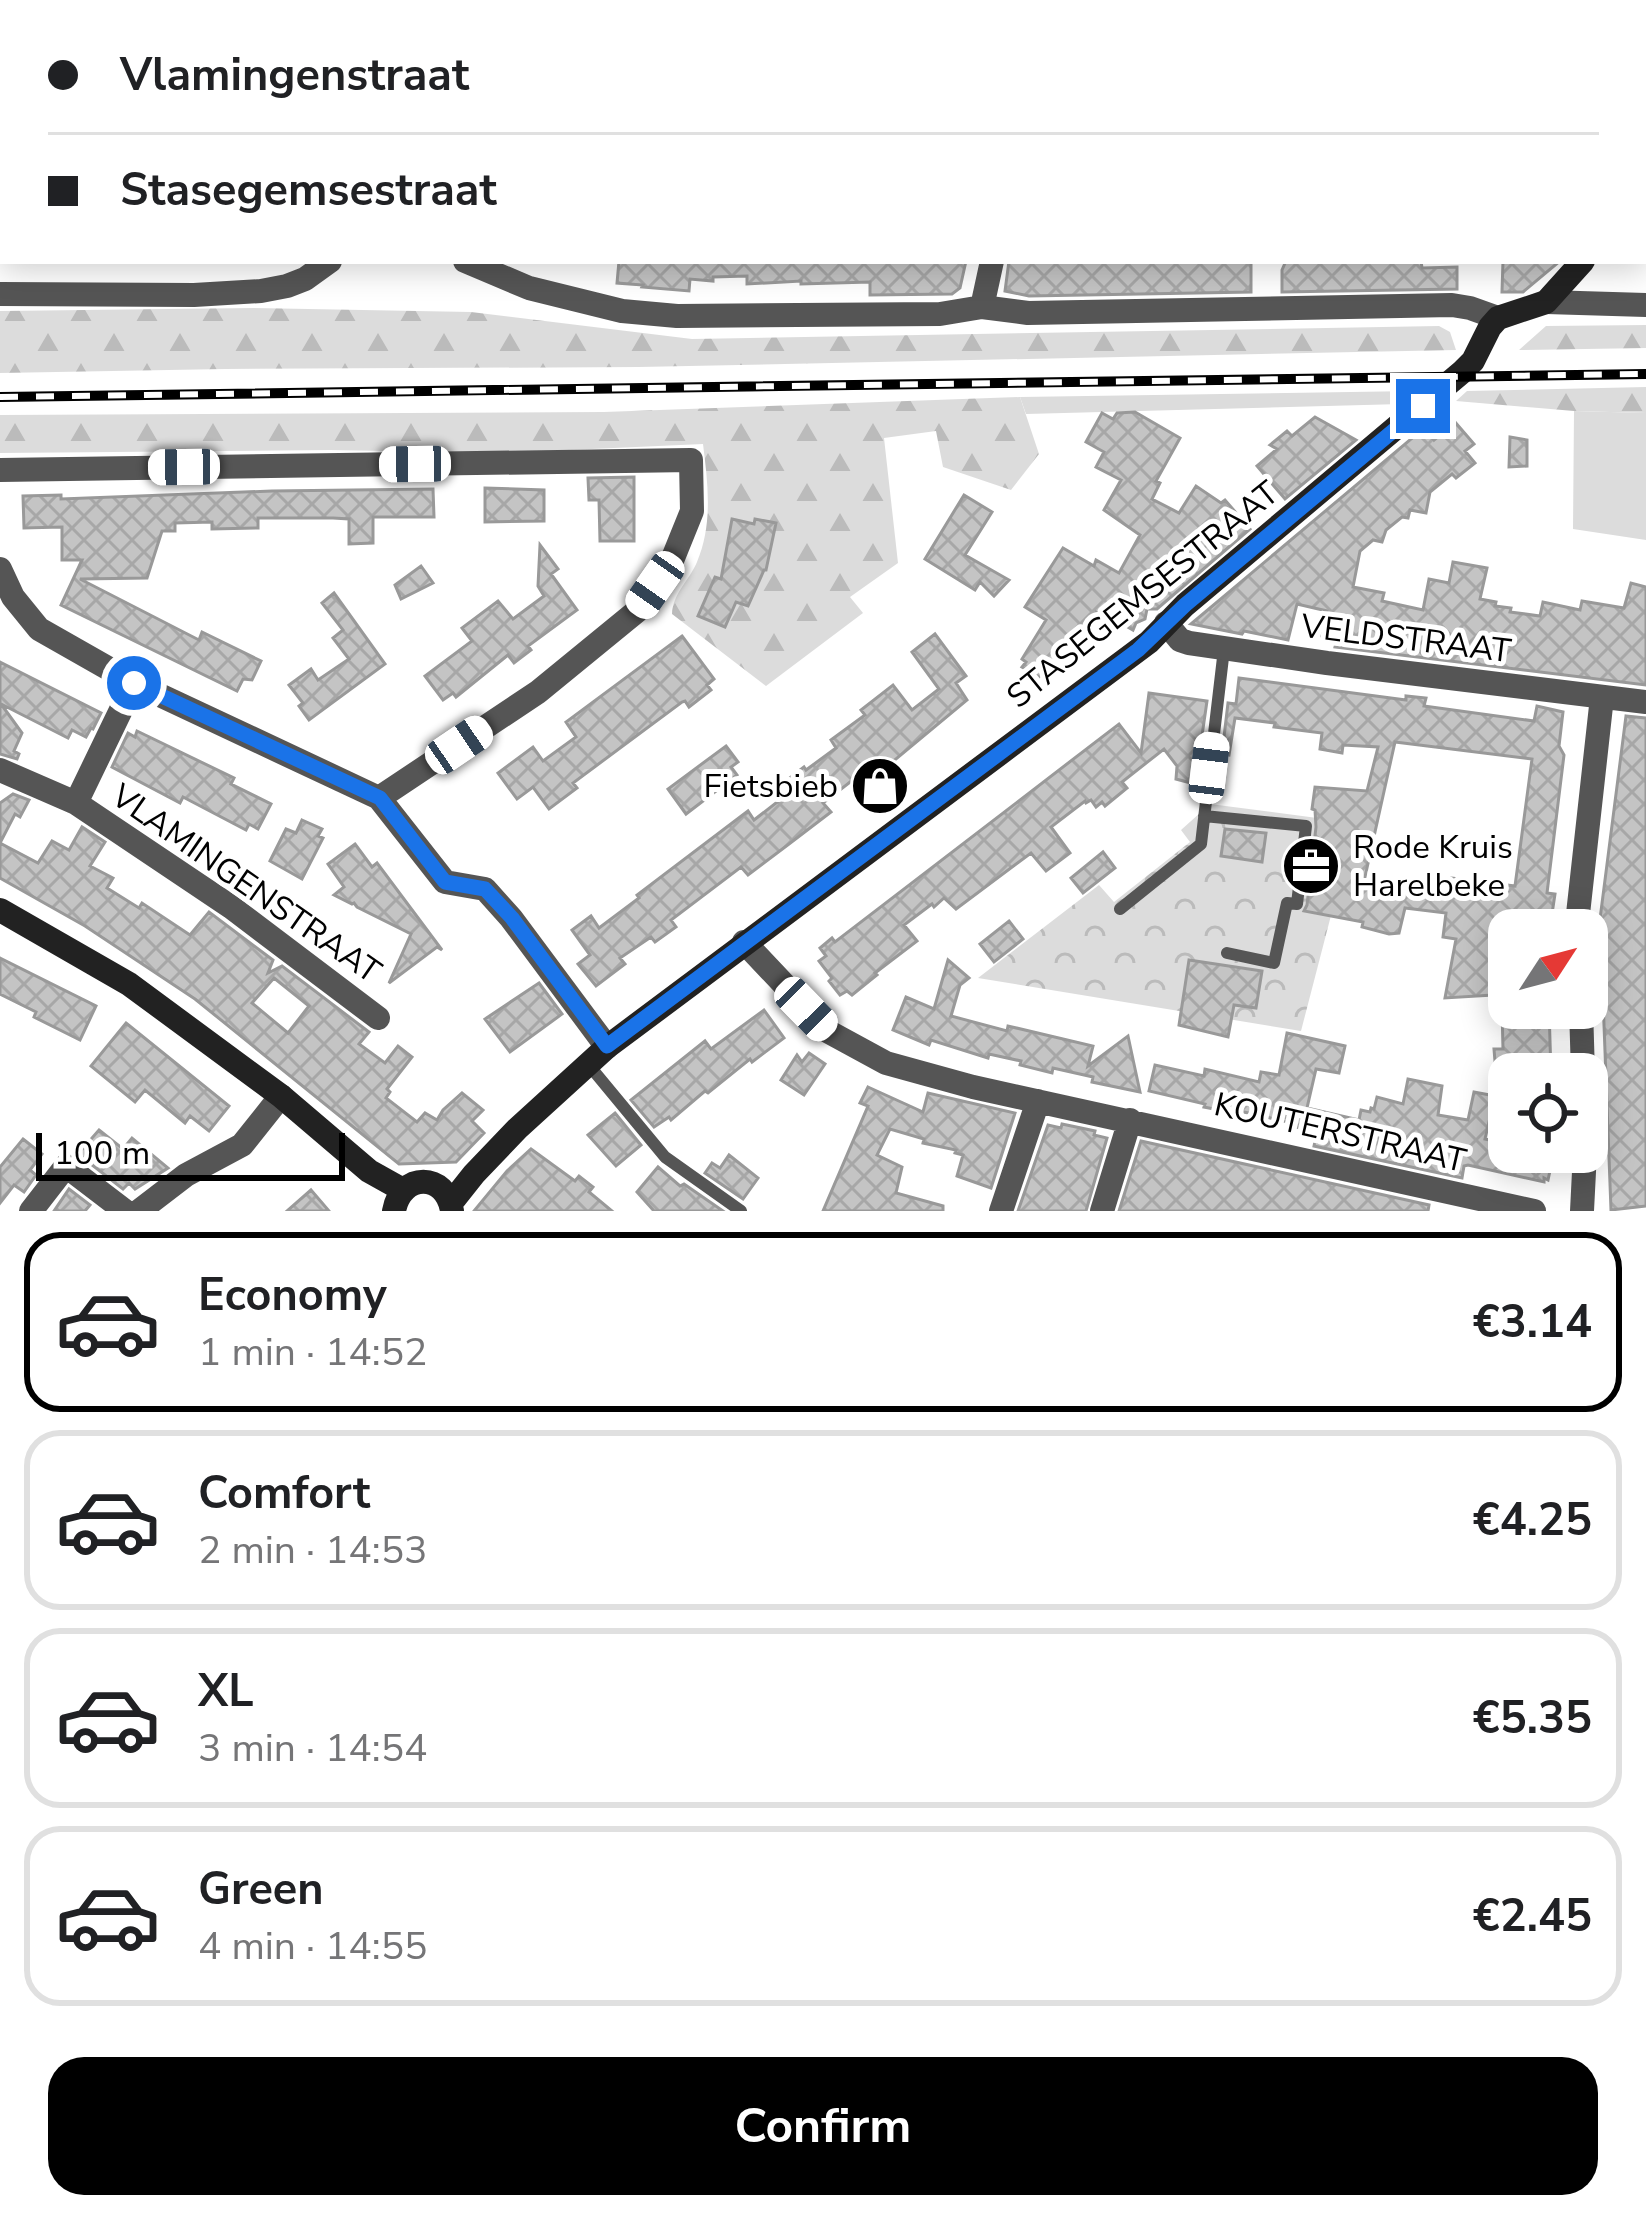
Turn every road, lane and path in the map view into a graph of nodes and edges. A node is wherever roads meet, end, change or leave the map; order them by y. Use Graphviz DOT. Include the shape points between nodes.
graph roads {
  1 [pos="326,264"];
  2 [pos="472,264"];
  3 [pos="991,264"];
  4 [pos="1580,264"];
  5 [pos="0,294"];
  6 [pos="1546,302"];
  7 [pos="1646,305"];
  8 [pos="982,307"];
  9 [pos="1498,318"];
  10 [pos="0,470"];
  11 [pos="0,569"];
  12 [pos="1166,623"];
  13 [pos="1225,648"];
  14 [pos="134,683"];
  15 [pos="1602,697"];
  16 [pos="1646,702"];
  17 [pos="0,770"];
  18 [pos="380,798"];
  19 [pos="76,803"];
  20 [pos="1204,816"];
  21 [pos="1120,909"];
  22 [pos="1580,909"];
  23 [pos="0,910"];
  24 [pos="744,942"];
  25 [pos="1228,953"];
  26 [pos="378,1018"];
  27 [pos="607,1046"];
  28 [pos="587,1064"];
  29 [pos="281,1096"];
  30 [pos="1038,1101"];
  31 [pos="1130,1120"];
  32 [pos="1584,1173"];
  33 [pos="448,1201"];
  34 [pos="398,1202"];
  35 [pos="32,1211"];
  36 [pos="125,1211"];
  37 [pos="139,1211"];
  38 [pos="741,1211"];
  39 [pos="1001,1211"];
  40 [pos="1102,1211"];
  41 [pos="1534,1211"];
  42 [pos="1582,1211"];
  1 -- 5 [label="street" via="305,279 261,290"];
  2 -- 8 [label="street" via="562,298 677,316"];
  3 -- 8 [label="street"];
  4 -- 6 [label="street"];
  6 -- 7 [label="street"];
  6 -- 9 [label="street"];
  8 -- 9 [label="street" via="1052,313 1451,305"];
  9 -- 12 [label="street, STASEGEMSESTRAAT" via="1462,372"];
  10 -- 18 [label="street" via="691,460 692,511 673,558 637,611 538,692"];
  11 -- 14 [label="street" via="39,628"];
  12 -- 13 [label="street, VELDSTRAAT" via="1180,640"];
  12 -- 24 [label="street, STASEGEMSESTRAAT"];
  13 -- 15 [label="street, VELDSTRAAT"];
  13 -- 20 [label="lane"];
  14 -- 18 [label="street"];
  14 -- 19 [label="street, VLAMINGENSTRAAT"];
  15 -- 16 [label="street, VELDSTRAAT"];
  15 -- 22 [label="street"];
  17 -- 19 [label="street, VLAMINGENSTRAAT"];
  18 -- 27 [label="street" via="445,882 485,889"];
  19 -- 26 [label="street, VLAMINGENSTRAAT"];
  20 -- 21 [label="lane" via="1201,844"];
  20 -- 25 [label="lane" via="1306,826 1298,904 1287,903 1274,963"];
  23 -- 29 [label="street" via="129,984"];
  24 -- 27 [label="street, STASEGEMSESTRAAT"];
  24 -- 30 [label="street, KOUTERSTRAAT" via="829,1032 886,1063"];
  27 -- 28 [label="street, STASEGEMSESTRAAT"];
  28 -- 33 [label="street, STASEGEMSESTRAAT"];
  28 -- 38 [label="lane" via="665,1157"];
  29 -- 34 [label="street"];
  29 -- 37 [label="street" via="242,1145"];
  30 -- 31 [label="street, KOUTERSTRAAT"];
  30 -- 39 [label="street"];
  31 -- 40 [label="street"];
  31 -- 41 [label="street, KOUTERSTRAAT"];
  32 -- 42 [label="street"];
  33 -- 34 [label="street" via="425,1181"];
  35 -- 36 [label="street" via="66,1166"];
}
